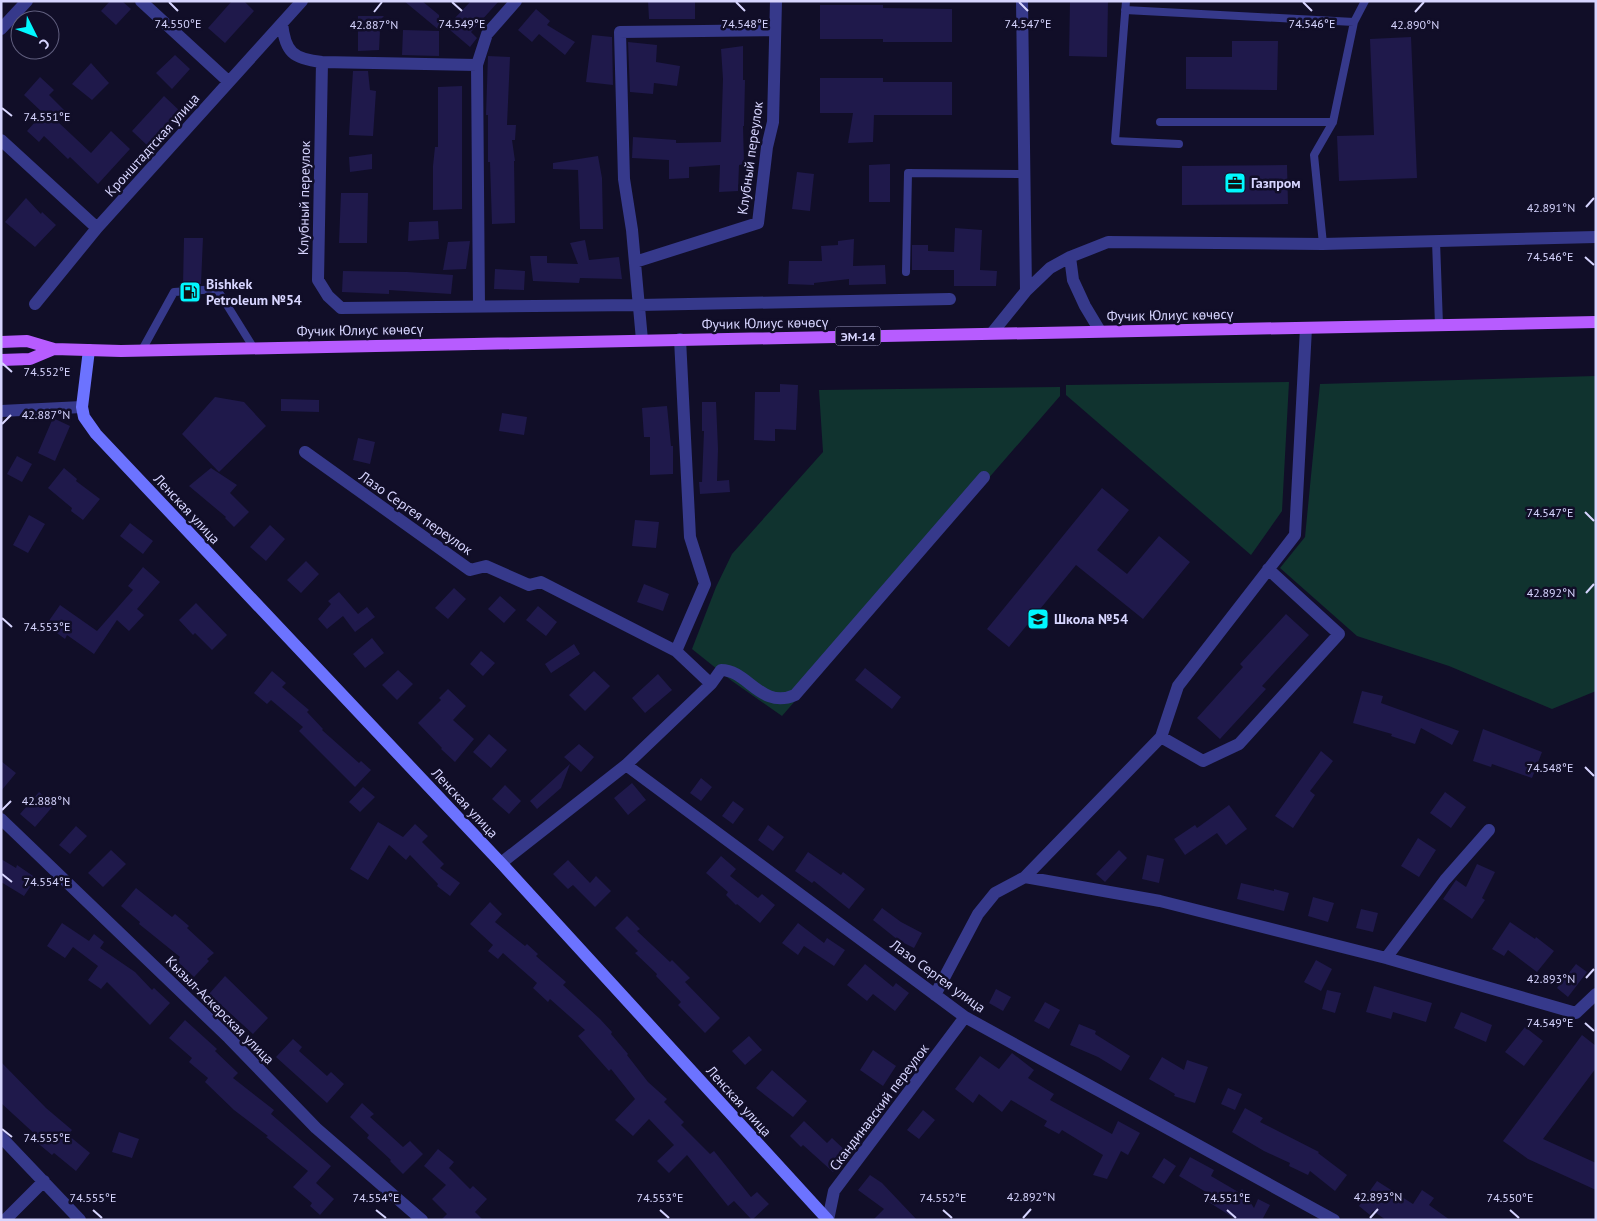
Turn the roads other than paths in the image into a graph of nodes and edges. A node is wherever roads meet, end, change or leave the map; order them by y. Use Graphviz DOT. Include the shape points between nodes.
graph roads {
  1 [pos="27,1"];
  2 [pos="141,1"];
  3 [pos="302,1"];
  4 [pos="516,1"];
  5 [pos="776,1"];
  6 [pos="1022,1"];
  7 [pos="1126,1"];
  8 [pos="1365,1"];
  9 [pos="1125,10"];
  10 [pos="1354,22"];
  11 [pos="282,23"];
  12 [pos="1,29"];
  13 [pos="774,30"];
  14 [pos="322,62"];
  15 [pos="477,65"];
  16 [pos="229,82"];
  17 [pos="1160,122"];
  18 [pos="1333,122"];
  19 [pos="1,140"];
  20 [pos="1179,144"];
  21 [pos="1025,174"];
  22 [pos="97,228"];
  23 [pos="1596,237"];
  24 [pos="1436,241"];
  25 [pos="1324,244"];
  26 [pos="1070,257"];
  27 [pos="635,262"];
  28 [pos="906,272"];
  29 [pos="1026,291"];
  30 [pos="950,299"];
  31 [pos="36,304"];
  32 [pos="639,306"];
  33 [pos="479,307"];
  34 [pos="1596,322"];
  35 [pos="1439,325"];
  36 [pos="1306,328"];
  37 [pos="1100,331"];
  38 [pos="992,334"];
  39 [pos="680,339"];
  40 [pos="642,340"];
  41 [pos="1,342"];
  42 [pos="253,347"];
  43 [pos="54,349"];
  44 [pos="89,350"];
  45 [pos="142,350"];
  46 [pos="1,360"];
  47 [pos="82,407"];
  48 [pos="1,411"];
  49 [pos="305,452"];
  50 [pos="984,477"];
  51 [pos="1268,569"];
  52 [pos="676,651"];
  53 [pos="711,684"];
  54 [pos="1161,737"];
  55 [pos="626,765"];
  56 [pos="1,819"];
  57 [pos="1489,830"];
  58 [pos="501,863"];
  59 [pos="1025,877"];
  60 [pos="1386,958"];
  61 [pos="1596,994"];
  62 [pos="935,995"];
  63 [pos="965,1017"];
  64 [pos="1,1137"];
  65 [pos="44,1181"];
  66 [pos="5,1220"];
  67 [pos="80,1220"];
  68 [pos="422,1220"];
  69 [pos="828,1220"];
  70 [pos="1334,1220"];
  1 -- 12 [label="street"];
  2 -- 16 [label="street"];
  3 -- 11 [label="street, Кронштадтская улица"];
  4 -- 15 [label="street" via="487,34"];
  5 -- 13 [label="street, Клубный переулок"];
  6 -- 21 [label="street"];
  7 -- 9 [label="lane"];
  8 -- 10 [label="lane"];
  9 -- 10 [label="lane"];
  9 -- 20 [label="lane" via="1115,141"];
  10 -- 18 [label="lane"];
  11 -- 14 [label="street" via="284,40 293,54 305,60"];
  11 -- 16 [label="street, Кронштадтская улица"];
  13 -- 27 [label="street, Клубный переулок" via="773,122 758,222"];
  13 -- 27 [label="street" via="620,32 624,179"];
  14 -- 15 [label="street"];
  14 -- 33 [label="street, Клубный переулок" via="318,280 328,296 341,308"];
  15 -- 33 [label="street"];
  16 -- 22 [label="street, Кронштадтская улица"];
  17 -- 18 [label="lane"];
  18 -- 25 [label="lane" via="1314,155"];
  19 -- 22 [label="street"];
  21 -- 28 [label="lane" via="908,173"];
  21 -- 29 [label="street"];
  22 -- 31 [label="street, Кронштадтская улица"];
  23 -- 24 [label="street"];
  24 -- 25 [label="street"];
  24 -- 35 [label="lane"];
  25 -- 26 [label="street" via="1108,242"];
  26 -- 29 [label="street" via="1050,268"];
  26 -- 37 [label="street" via="1073,280"];
  27 -- 32 [label="street"];
  29 -- 38 [label="street"];
  30 -- 32 [label="street, Клубный переулок"];
  32 -- 33 [label="street, Клубный переулок"];
  32 -- 40 [label="street"];
  34 -- 35 [label="main road, Фучик Юлиус көчөсү / ЭМ-14"];
  35 -- 36 [label="main road, Фучик Юлиус көчөсү / ЭМ-14"];
  36 -- 37 [label="main road, Фучик Юлиус көчөсү / ЭМ-14"];
  36 -- 51 [label="street" via="1295,535"];
  37 -- 38 [label="main road, Фучик Юлиус көчөсү / ЭМ-14"];
  38 -- 39 [label="main road, Фучик Юлиус көчөсү / ЭМ-14"];
  39 -- 40 [label="main road, Фучик Юлиус көчөсү / ЭМ-14"];
  39 -- 52 [label="street" via="690,537 705,584"];
  40 -- 42 [label="main road, Фучик Юлиус көчөсү / ЭМ-14"];
  41 -- 43 [label="main road, Фучик Юлиус көчөсү" via="27,342"];
  42 -- 45 [label="main road, Фучик Юлиус көчөсү / ЭМ-14"];
  42 -- 45 [label="lane" via="217,289 174,292"];
  43 -- 44 [label="main road, Фучик Юлиус көчөсү / ЭМ-14"];
  43 -- 46 [label="main road, Фучик Юлиус көчөсү" via="30,359"];
  44 -- 45 [label="main road, Фучик Юлиус көчөсү / ЭМ-14"];
  44 -- 47 [label="main road"];
  47 -- 48 [label="street"];
  47 -- 58 [label="main road, Ленская улица" via="84,417 96,434"];
  49 -- 52 [label="street, Лазо Сергея переулок" via="470,570 486,566 529,585 540,582"];
  50 -- 53 [label="street" via="795,695 779,698 762,694 730,670 721,670"];
  51 -- 54 [label="street" via="1178,686"];
  51 -- 54 [label="street" via="1339,634 1239,744 1203,761"];
  52 -- 53 [label="street, Лазо Сергея переулок"];
  53 -- 55 [label="street"];
  54 -- 59 [label="street"];
  55 -- 58 [label="street"];
  55 -- 62 [label="street, Лазо Сергея улица"];
  56 -- 68 [label="street, Кызыл-Аскерская улица" via="229,1038 316,1128"];
  57 -- 60 [label="street" via="1445,880"];
  58 -- 69 [label="main road, Ленская улица"];
  59 -- 60 [label="street" via="1160,901"];
  59 -- 62 [label="street" via="995,893 978,914"];
  60 -- 61 [label="street" via="1576,1013"];
  62 -- 63 [label="street, Лазо Сергея улица"];
  63 -- 69 [label="street, Скандинавский переулок" via="834,1191"];
  63 -- 70 [label="street, Лазо Сергея улица"];
  64 -- 65 [label="street"];
  65 -- 66 [label="street"];
  65 -- 67 [label="street"];
}
